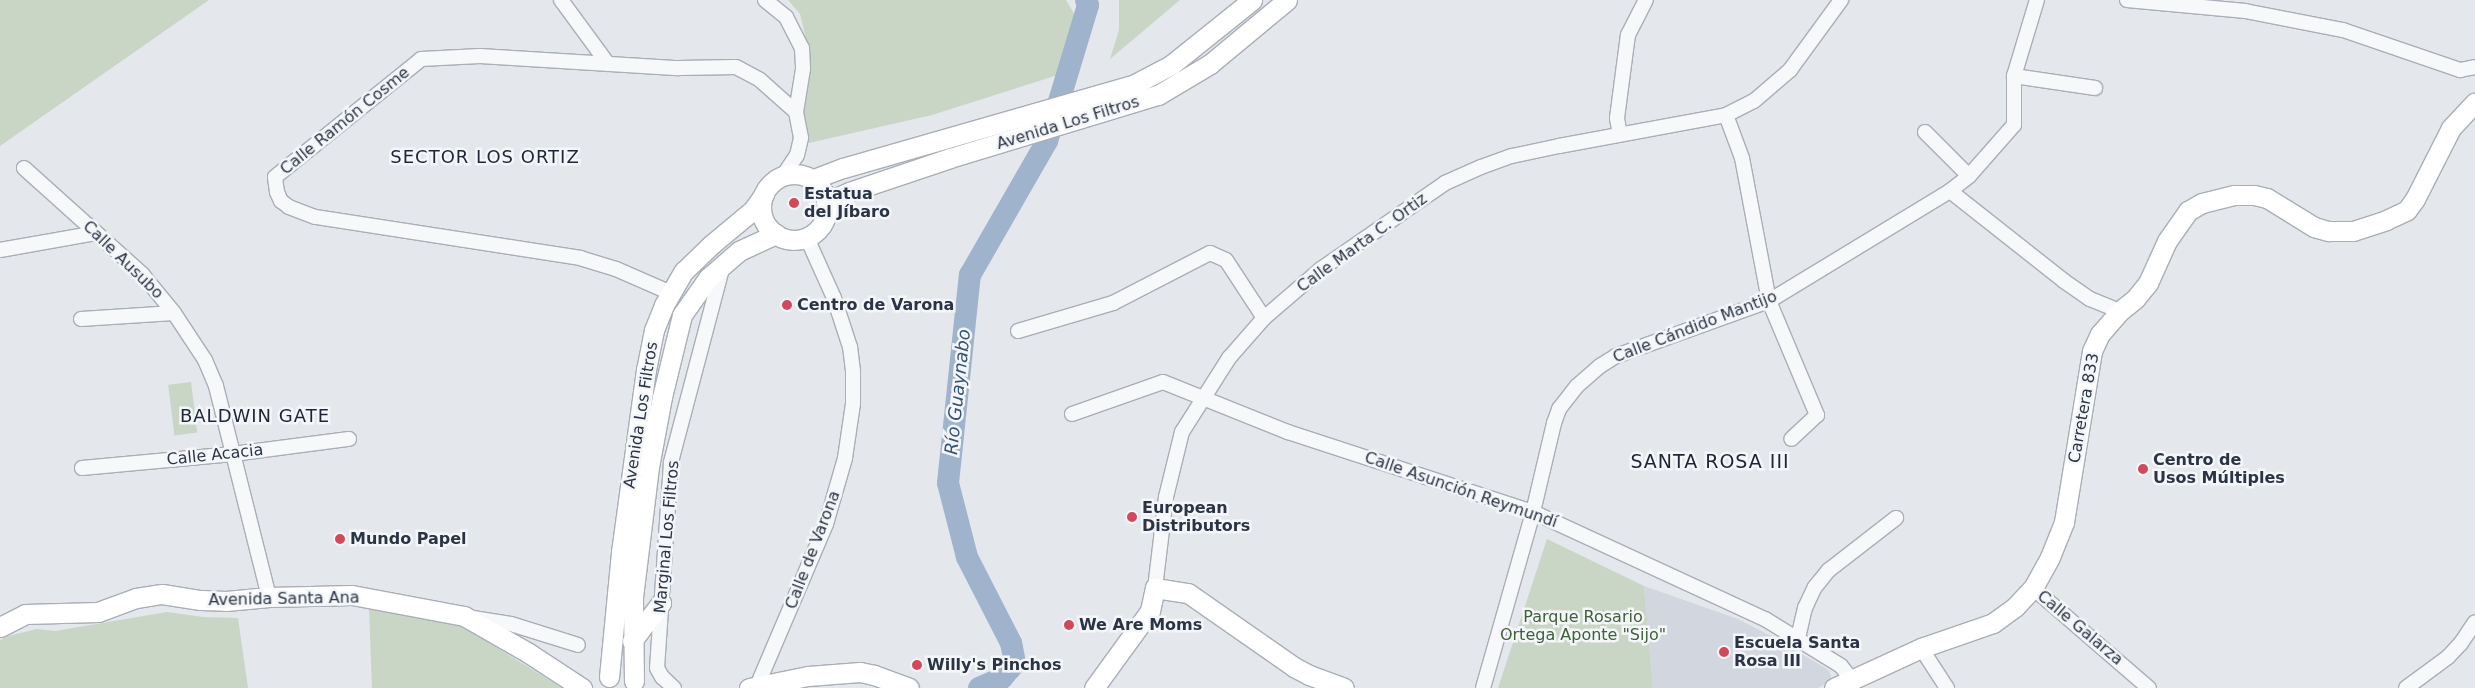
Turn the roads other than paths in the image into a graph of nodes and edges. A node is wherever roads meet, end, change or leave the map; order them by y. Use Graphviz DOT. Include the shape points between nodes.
graph roads {
  1 [pos="561,0"];
  2 [pos="764,0"];
  3 [pos="1252,0"];
  4 [pos="1287,0"];
  5 [pos="1646,0"];
  6 [pos="1841,0"];
  7 [pos="2037,0"];
  8 [pos="2128,0"];
  9 [pos="608,64"];
  10 [pos="2475,67"];
  11 [pos="2014,76"];
  12 [pos="2096,88"];
  13 [pos="2475,102"];
  14 [pos="796,112"];
  15 [pos="1726,115"];
  16 [pos="1925,132"];
  17 [pos="1620,134"];
  18 [pos="24,168"];
  19 [pos="782,176"];
  20 [pos="1969,176"];
  21 [pos="811,180"];
  22 [pos="1950,191"];
  23 [pos="764,194"];
  24 [pos="826,202"];
  25 [pos="96,233"];
  26 [pos="776,234"];
  27 [pos="806,238"];
  28 [pos="0,250"];
  29 [pos="723,265"];
  30 [pos="671,293"];
  31 [pos="1769,301"];
  32 [pos="2120,311"];
  33 [pos="174,313"];
  34 [pos="1264,318"];
  35 [pos="81,319"];
  36 [pos="1018,331"];
  37 [pos="1204,398"];
  38 [pos="1072,414"];
  39 [pos="349,439"];
  40 [pos="1791,439"];
  41 [pos="233,454"];
  42 [pos="82,468"];
  43 [pos="1533,512"];
  44 [pos="1896,518"];
  45 [pos="1155,588"];
  46 [pos="2033,588"];
  47 [pos="269,596"];
  48 [pos="661,603"];
  49 [pos="464,616"];
  50 [pos="2475,622"];
  51 [pos="0,627"];
  52 [pos="1798,638"];
  53 [pos="632,641"];
  54 [pos="578,646"];
  55 [pos="1921,648"];
  56 [pos="609,677"];
  57 [pos="1852,680"];
  58 [pos="809,682"];
  59 [pos="638,685"];
  60 [pos="753,687"];
  61 [pos="1340,687"];
  62 [pos="582,688"];
  63 [pos="592,688"];
  64 [pos="674,688"];
  65 [pos="909,688"];
  66 [pos="1094,688"];
  67 [pos="1483,688"];
  68 [pos="1834,688"];
  69 [pos="1947,688"];
  70 [pos="2149,688"];
  71 [pos="2406,688"];
  1 -- 9 [label="street"];
  2 -- 14 [label="street" via="786,17 802,48 803,69"];
  3 -- 21 [label="main road, Avenida Los Filtros" via="1172,65 1147,79 1108,93 842,168"];
  4 -- 24 [label="main road, Avenida Los Filtros" via="1210,64 1148,99 950,158"];
  5 -- 17 [label="street" via="1628,35 1617,118"];
  6 -- 15 [label="street, Calle Marta C. Ortiz" via="1790,70 1754,101"];
  7 -- 11 [label="street, Calle Cándido Mantijo"];
  8 -- 10 [label="street" via="2245,11 2343,30 2460,70"];
  9 -- 14 [label="street, Calle Ramón Cosme" via="736,67 760,80"];
  9 -- 30 [label="street, Calle Ramón Cosme" via="480,56 421,60 275,177 277,192 289,207 315,216 581,258"];
  11 -- 12 [label="street"];
  11 -- 20 [label="street, Calle Cándido Mantijo" via="2014,125"];
  13 -- 32 [label="main road, Carretera 833" via="2451,128 2416,199 2407,210 2352,230 2328,231 2314,227 2267,198 2254,195 2234,195 2202,203 2188,211 2175,226 2148,283 2136,299"];
  14 -- 19 [label="street" via="801,138 797,155"];
  15 -- 17 [label="street, Calle Marta C. Ortiz"];
  15 -- 31 [label="street" via="1742,158"];
  16 -- 20 [label="street"];
  17 -- 34 [label="street, Calle Marta C. Ortiz" via="1512,156 1445,183 1328,264"];
  18 -- 25 [label="street, Calle Ausubo"];
  19 -- 21 [label="main road"];
  19 -- 23 [label="main road"];
  20 -- 22 [label="street, Calle Cándido Mantijo"];
  21 -- 24 [label="main road" via="818,184"];
  22 -- 31 [label="street, Calle Cándido Mantijo"];
  22 -- 32 [label="street" via="2064,281 2090,299"];
  23 -- 26 [label="main road" via="761,207 764,220"];
  23 -- 30 [label="main road, Avenida Los Filtros" via="753,210 693,261"];
  24 -- 27 [label="main road" via="825,220"];
  25 -- 28 [label="street"];
  25 -- 33 [label="street, Calle Ausubo" via="142,274"];
  26 -- 27 [label="main road" via="794,240"];
  26 -- 29 [label="main road, Avenida Los Filtros" via="739,251"];
  27 -- 60 [label="street, Calle de Varona" via="834,298 847,338 853,371 853,404 846,458 826,524"];
  29 -- 48 [label="street, Marginal Los Filtros" via="671,462"];
  29 -- 53 [label="main road, Avenida Los Filtros" via="708,278 682,315 675,338 649,468 634,583"];
  30 -- 56 [label="main road, Avenida Los Filtros" via="654,330 646,370 620,561"];
  31 -- 40 [label="street" via="1817,415"];
  31 -- 43 [label="street, Calle Cándido Mantijo" via="1616,356 1588,375 1559,409"];
  32 -- 46 [label="main road, Carretera 833" via="2100,334 2092,352 2064,522"];
  33 -- 35 [label="street"];
  33 -- 41 [label="street, Calle Ausubo" via="213,377"];
  34 -- 36 [label="street" via="1226,260 1210,253 1113,303"];
  34 -- 37 [label="street, Calle Marta C. Ortiz" via="1229,358"];
  37 -- 38 [label="street, Calle Asunción Reymundí" via="1164,382"];
  37 -- 43 [label="street, Calle Asunción Reymundí" via="1288,432"];
  37 -- 45 [label="street, Calle Marta C. Ortiz" via="1182,432 1166,497"];
  39 -- 41 [label="street, Calle Acacia"];
  41 -- 42 [label="street, Calle Acacia"];
  41 -- 47 [label="street, Calle Ausubo"];
  43 -- 52 [label="street, Calle Asunción Reymundí" via="1764,619"];
  43 -- 67 [label="street, Calle Cándido Mantijo"];
  44 -- 52 [label="street" via="1829,570 1815,587 1805,608"];
  45 -- 61 [label="main road" via="1188,593 1294,667"];
  45 -- 66 [label="main road" via="1150,611"];
  46 -- 55 [label="main road, Carretera 833" via="1993,623"];
  46 -- 70 [label="street, Calle Galarza"];
  47 -- 49 [label="main road, Avenida Santa Ana" via="352,596"];
  47 -- 51 [label="main road, Avenida Santa Ana" via="201,600 162,594 136,598 98,612 25,614"];
  48 -- 53 [label="main road"];
  48 -- 64 [label="street, Marginal Los Filtros" via="657,668 662,678"];
  49 -- 54 [label="street" via="511,624"];
  49 -- 62 [label="main road, Avenida Santa Ana"];
  50 -- 71 [label="street" via="2448,656"];
  52 -- 57 [label="street, Calle Asunción Reymundí" via="1841,666"];
  53 -- 59 [label="main road, Avenida Los Filtros"];
  55 -- 57 [label="main road, Carretera 833"];
  55 -- 69 [label="street"];
  56 -- 59 [label="main road" via="622,676"];
  56 -- 63 [label="main road"];
  57 -- 68 [label="main road, Carretera 833"];
  58 -- 60 [label="main road"];
  58 -- 65 [label="main road" via="860,672"];
}
